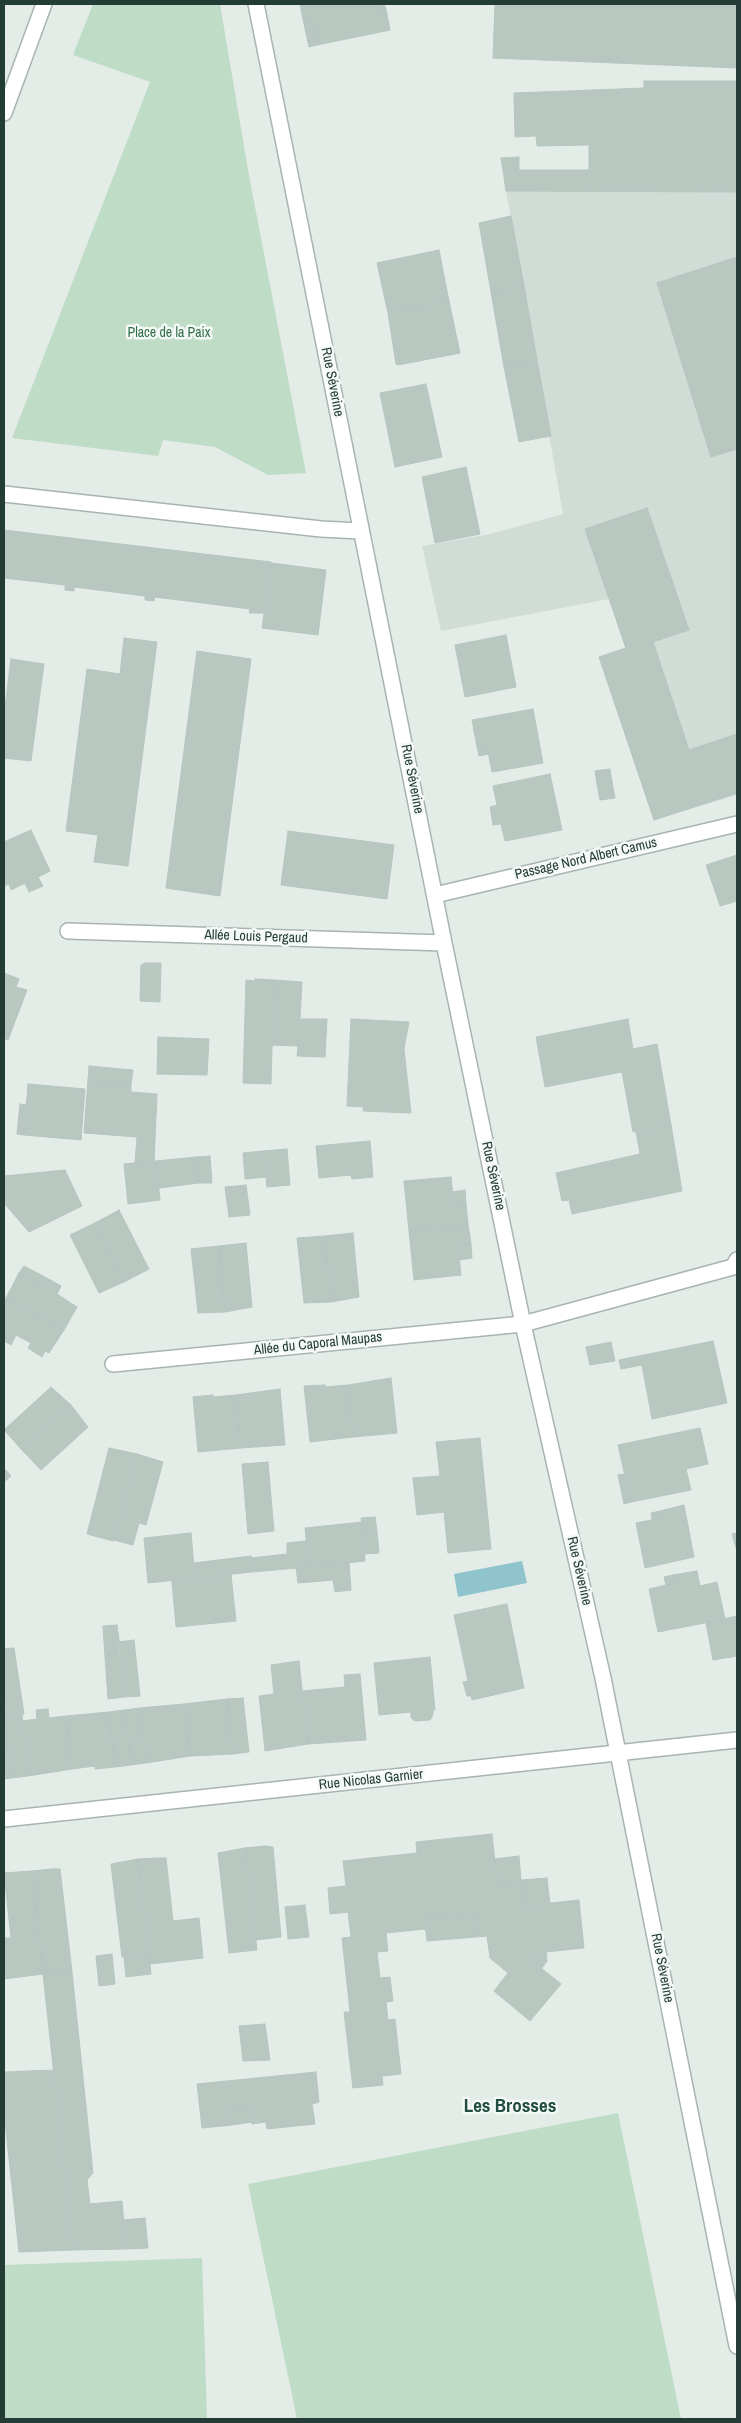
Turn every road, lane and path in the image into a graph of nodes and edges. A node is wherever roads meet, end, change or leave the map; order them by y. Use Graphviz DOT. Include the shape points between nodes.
graph roads {
  1 [pos="44,4"];
  2 [pos="256,4"];
  3 [pos="4,113"];
  4 [pos="4,494"];
  5 [pos="360,531"];
  6 [pos="737,824"];
  7 [pos="435,895"];
  8 [pos="68,931"];
  9 [pos="444,942"];
  10 [pos="736,1267"];
  11 [pos="523,1324"];
  12 [pos="114,1364"];
  13 [pos="737,1740"];
  14 [pos="618,1754"];
  15 [pos="4,1819"];
  16 [pos="737,2346"];
  1 -- 3 [label="street"];
  2 -- 5 [label="street, Rue Séverine"];
  4 -- 5 [label="street"];
  5 -- 7 [label="street, Rue Séverine"];
  6 -- 7 [label="street, Passage Nord Albert Camus"];
  7 -- 9 [label="street, Rue Séverine"];
  8 -- 9 [label="street, Allée Louis Pergaud"];
  9 -- 11 [label="street, Rue Séverine"];
  10 -- 11 [label="street, Allée du Caporal Maupas"];
  11 -- 12 [label="street, Allée du Caporal Maupas"];
  11 -- 14 [label="street, Rue Séverine"];
  13 -- 14 [label="street, Rue Nicolas Garnier"];
  14 -- 15 [label="street, Rue Nicolas Garnier"];
  14 -- 16 [label="street, Rue Séverine"];
}
